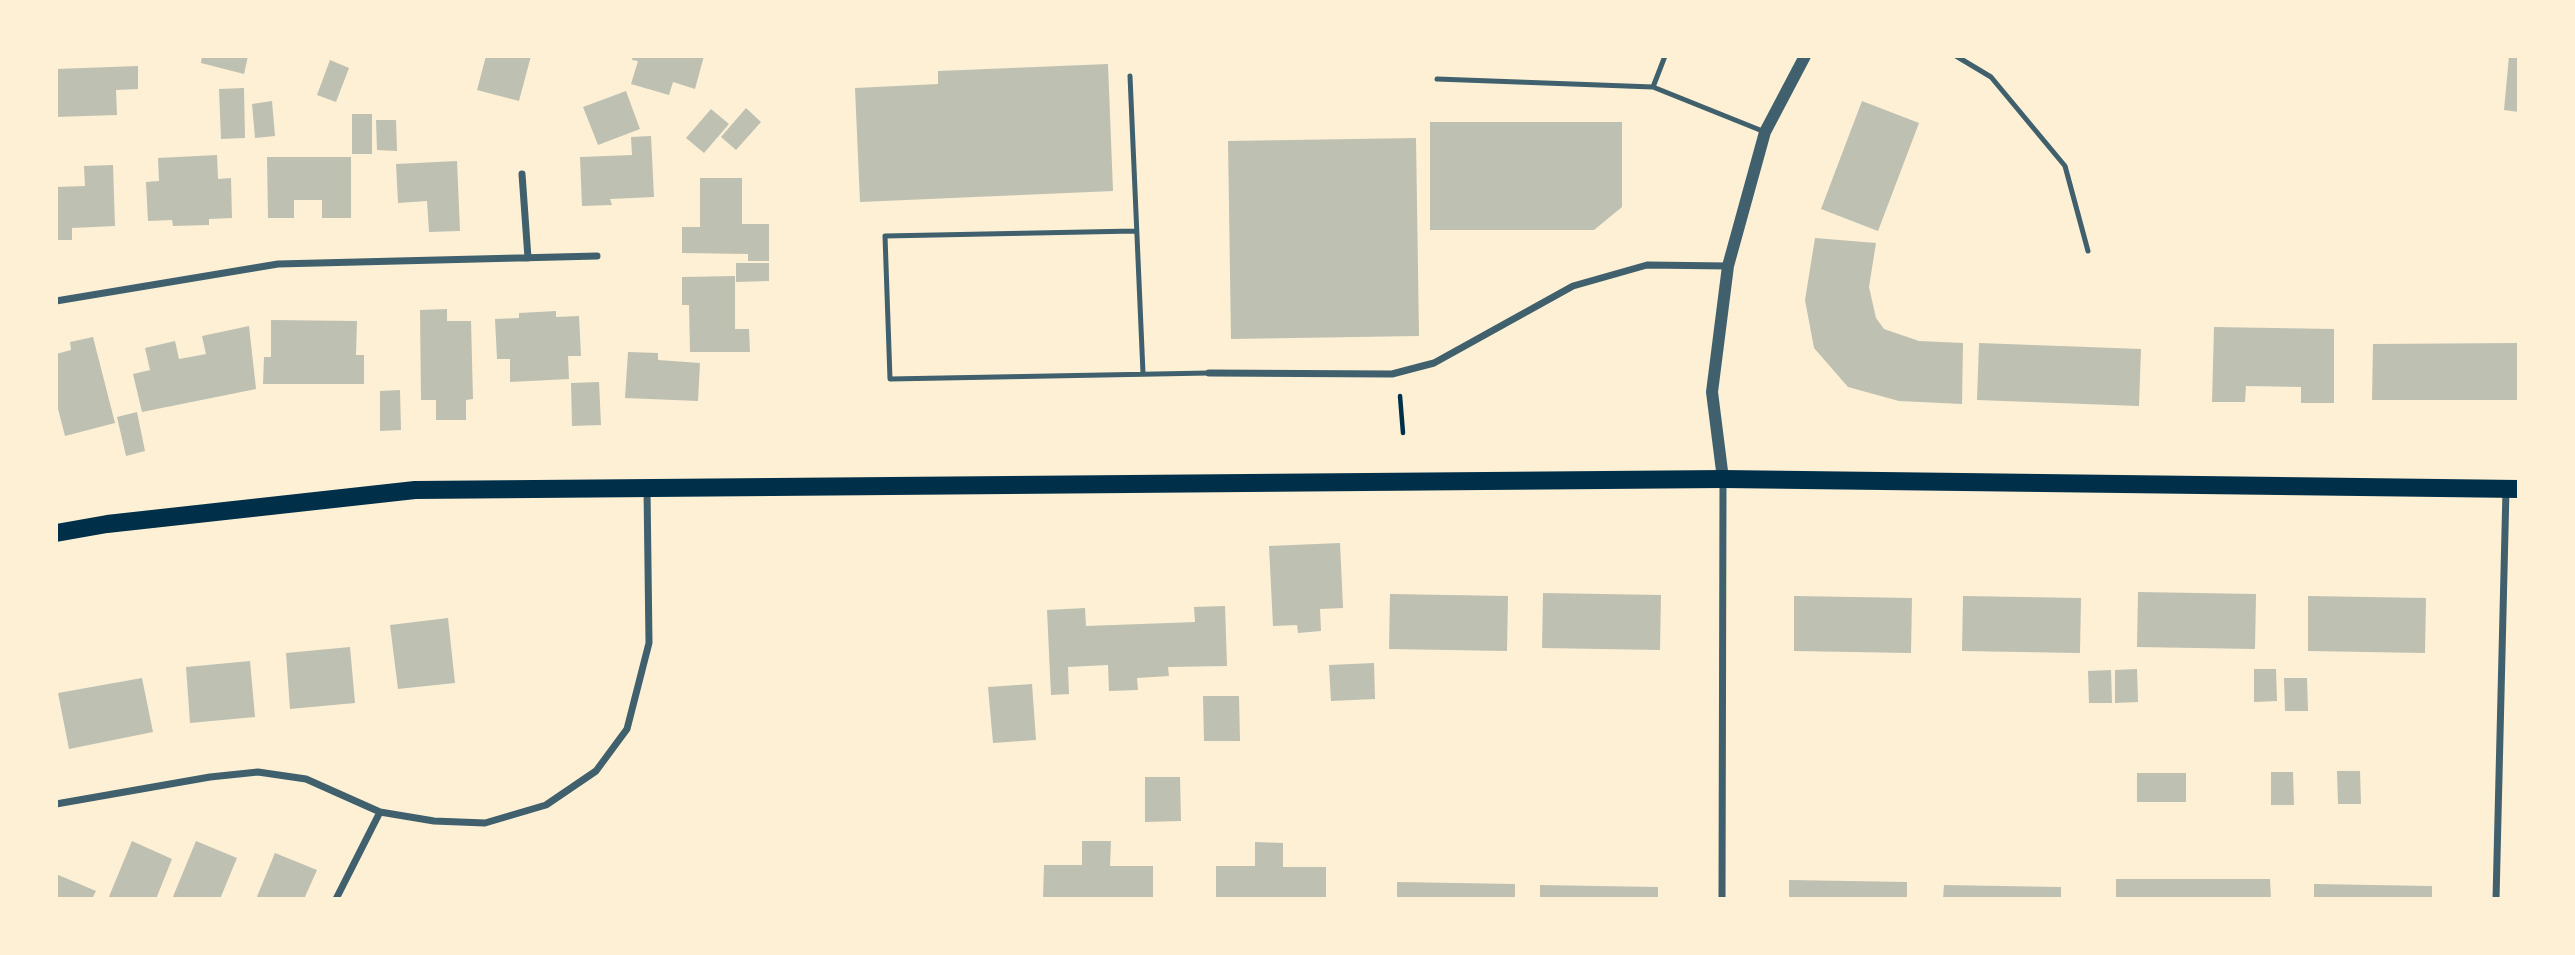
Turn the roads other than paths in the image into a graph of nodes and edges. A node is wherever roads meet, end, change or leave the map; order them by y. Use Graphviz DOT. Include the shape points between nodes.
graph roads {
  1 [pos="1665,56"];
  2 [pos="1805,56"];
  3 [pos="1956,56"];
  4 [pos="1130,76"];
  5 [pos="1437,79"];
  6 [pos="1653,87"];
  7 [pos="1765,132"];
  8 [pos="523,174"];
  9 [pos="1135,231"];
  10 [pos="2088,251"];
  11 [pos="597,256"];
  12 [pos="527,258"];
  13 [pos="1728,267"];
  14 [pos="56,301"];
  15 [pos="1143,373"];
  16 [pos="1209,373"];
  17 [pos="1723,479"];
  18 [pos="647,489"];
  19 [pos="2512,489"];
  20 [pos="56,533"];
  21 [pos="56,804"];
  22 [pos="380,812"];
  23 [pos="336,899"];
  24 [pos="1722,899"];
  25 [pos="2496,899"];
  1 -- 6 [label="lane"];
  2 -- 7 [label="street"];
  3 -- 10 [label="lane" via="1991,77 2064,166"];
  4 -- 9 [label="lane"];
  5 -- 6 [label="lane"];
  6 -- 7 [label="lane"];
  7 -- 13 [label="street"];
  8 -- 12 [label="street"];
  9 -- 15 [label="lane"];
  9 -- 15 [label="lane" via="885,236 890,379"];
  11 -- 12 [label="street"];
  12 -- 14 [label="street" via="278,264"];
  13 -- 16 [label="street" via="1647,265 1573,286 1434,363 1398,372"];
  13 -- 17 [label="street" via="1712,392"];
  15 -- 16 [label="lane"];
  17 -- 18 [label="main road"];
  17 -- 19 [label="main road"];
  17 -- 24 [label="street"];
  18 -- 20 [label="main road" via="415,490"];
  18 -- 22 [label="street" via="649,643 627,729 596,771 546,805 485,822 434,821"];
  19 -- 25 [label="street"];
  21 -- 22 [label="street" via="258,772 306,779"];
  22 -- 23 [label="street"];
}
